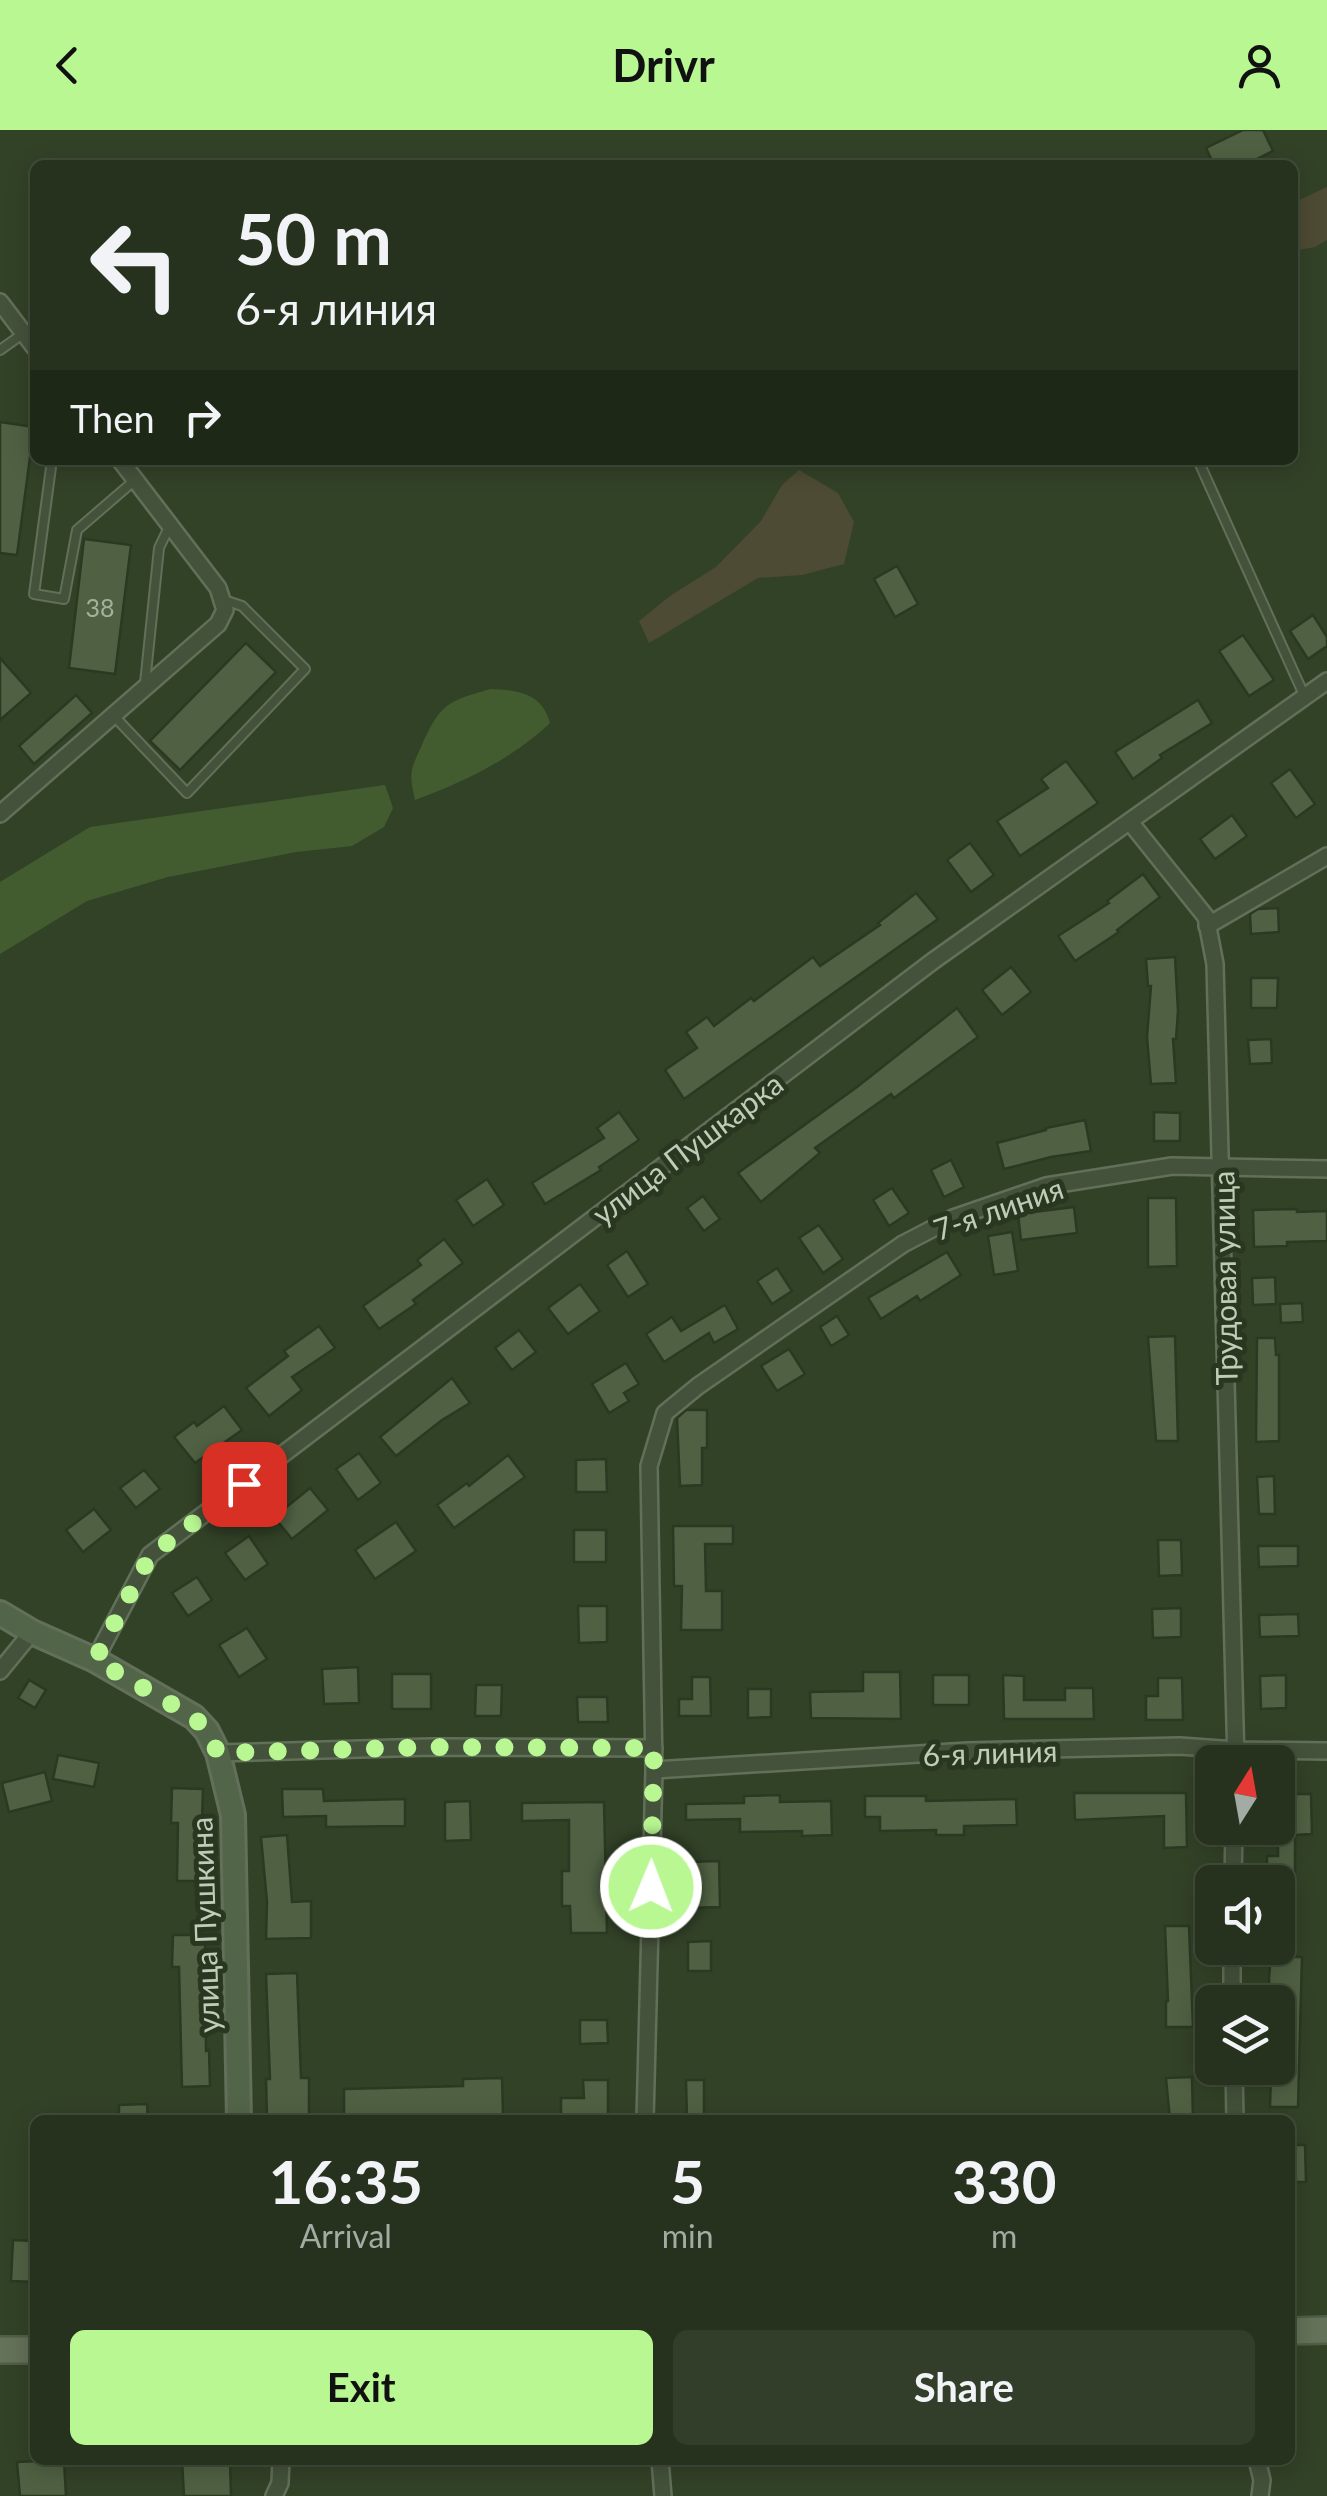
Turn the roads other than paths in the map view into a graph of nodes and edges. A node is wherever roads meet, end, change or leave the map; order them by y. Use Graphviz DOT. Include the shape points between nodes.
graph roads {
  1 [pos="0,302"];
  2 [pos="24,333"];
  3 [pos="30,341"];
  4 [pos="0,350"];
  5 [pos="51,465"];
  6 [pos="124,465"];
  7 [pos="1200,465"];
  8 [pos="136,480"];
  9 [pos="170,525"];
  10 [pos="224,600"];
  11 [pos="1327,681"];
  12 [pos="145,688"];
  13 [pos="1304,694"];
  14 [pos="113,715"];
  15 [pos="0,814"];
  16 [pos="1130,822"];
  17 [pos="1327,856"];
  18 [pos="1207,926"];
  19 [pos="1222,1168"];
  20 [pos="1327,1170"];
  21 [pos="0,1613"];
  22 [pos="32,1632"];
  23 [pos="95,1660"];
  24 [pos="0,1671"];
  25 [pos="1236,1745"];
  26 [pos="654,1748"];
  27 [pos="1195,1749"];
  28 [pos="1327,1750"];
  29 [pos="1295,1752"];
  30 [pos="218,1753"];
  31 [pos="654,1770"];
  32 [pos="1234,2085"];
  33 [pos="239,2115"];
  34 [pos="646,2115"];
  35 [pos="1235,2115"];
  36 [pos="1327,2330"];
  37 [pos="1295,2331"];
  38 [pos="0,2350"];
  39 [pos="30,2350"];
  40 [pos="281,2465"];
  41 [pos="660,2465"];
  42 [pos="1258,2465"];
  43 [pos="274,2496"];
  44 [pos="662,2496"];
  45 [pos="1260,2496"];
  1 -- 2 [label="street"];
  2 -- 3 [label="street"];
  2 -- 4 [label="lane"];
  5 -- 8 [label="lane" via="34,594 64,599 77,530"];
  6 -- 8 [label="street"];
  7 -- 13 [label="lane"];
  8 -- 9 [label="street"];
  9 -- 10 [label="street"];
  9 -- 12 [label="lane" via="159,548"];
  10 -- 12 [label="street" via="218,624"];
  10 -- 14 [label="lane" via="242,606 305,670 188,793"];
  11 -- 13 [label="street, улица Пушкарка"];
  12 -- 14 [label="street"];
  13 -- 16 [label="street, улица Пушкарка"];
  14 -- 15 [label="street"];
  16 -- 18 [label="street, Трудовая улица"];
  16 -- 23 [label="street, улица Пушкарка" via="918,973 150,1556"];
  17 -- 18 [label="street"];
  18 -- 19 [label="street, Трудовая улица" via="1215,964"];
  19 -- 20 [label="street, 7-я линия"];
  19 -- 25 [label="street, Трудовая улица"];
  19 -- 26 [label="street, 7-я линия" via="1172,1166 1046,1186 953,1218 904,1244 664,1413 649,1466"];
  21 -- 22 [label="street, улица Пушкина"];
  22 -- 23 [label="street, улица Пушкина"];
  22 -- 24 [label="street"];
  23 -- 30 [label="street, улица Пушкина" via="194,1717"];
  26 -- 30 [label="street"];
  26 -- 31 [label="street"];
  27 -- 31 [label="street, 6-я линия" via="968,1751"];
  28 -- 29 [label="street, 6-я линия"];
  30 -- 33 [label="street, улица Пушкина" via="234,1814"];
  31 -- 34 [label="street"];
  32 -- 35 [label="street"];
  36 -- 37 [label="main road"];
  38 -- 39 [label="main road"];
  40 -- 43 [label="street"];
  41 -- 44 [label="street"];
  42 -- 45 [label="street"];
}
